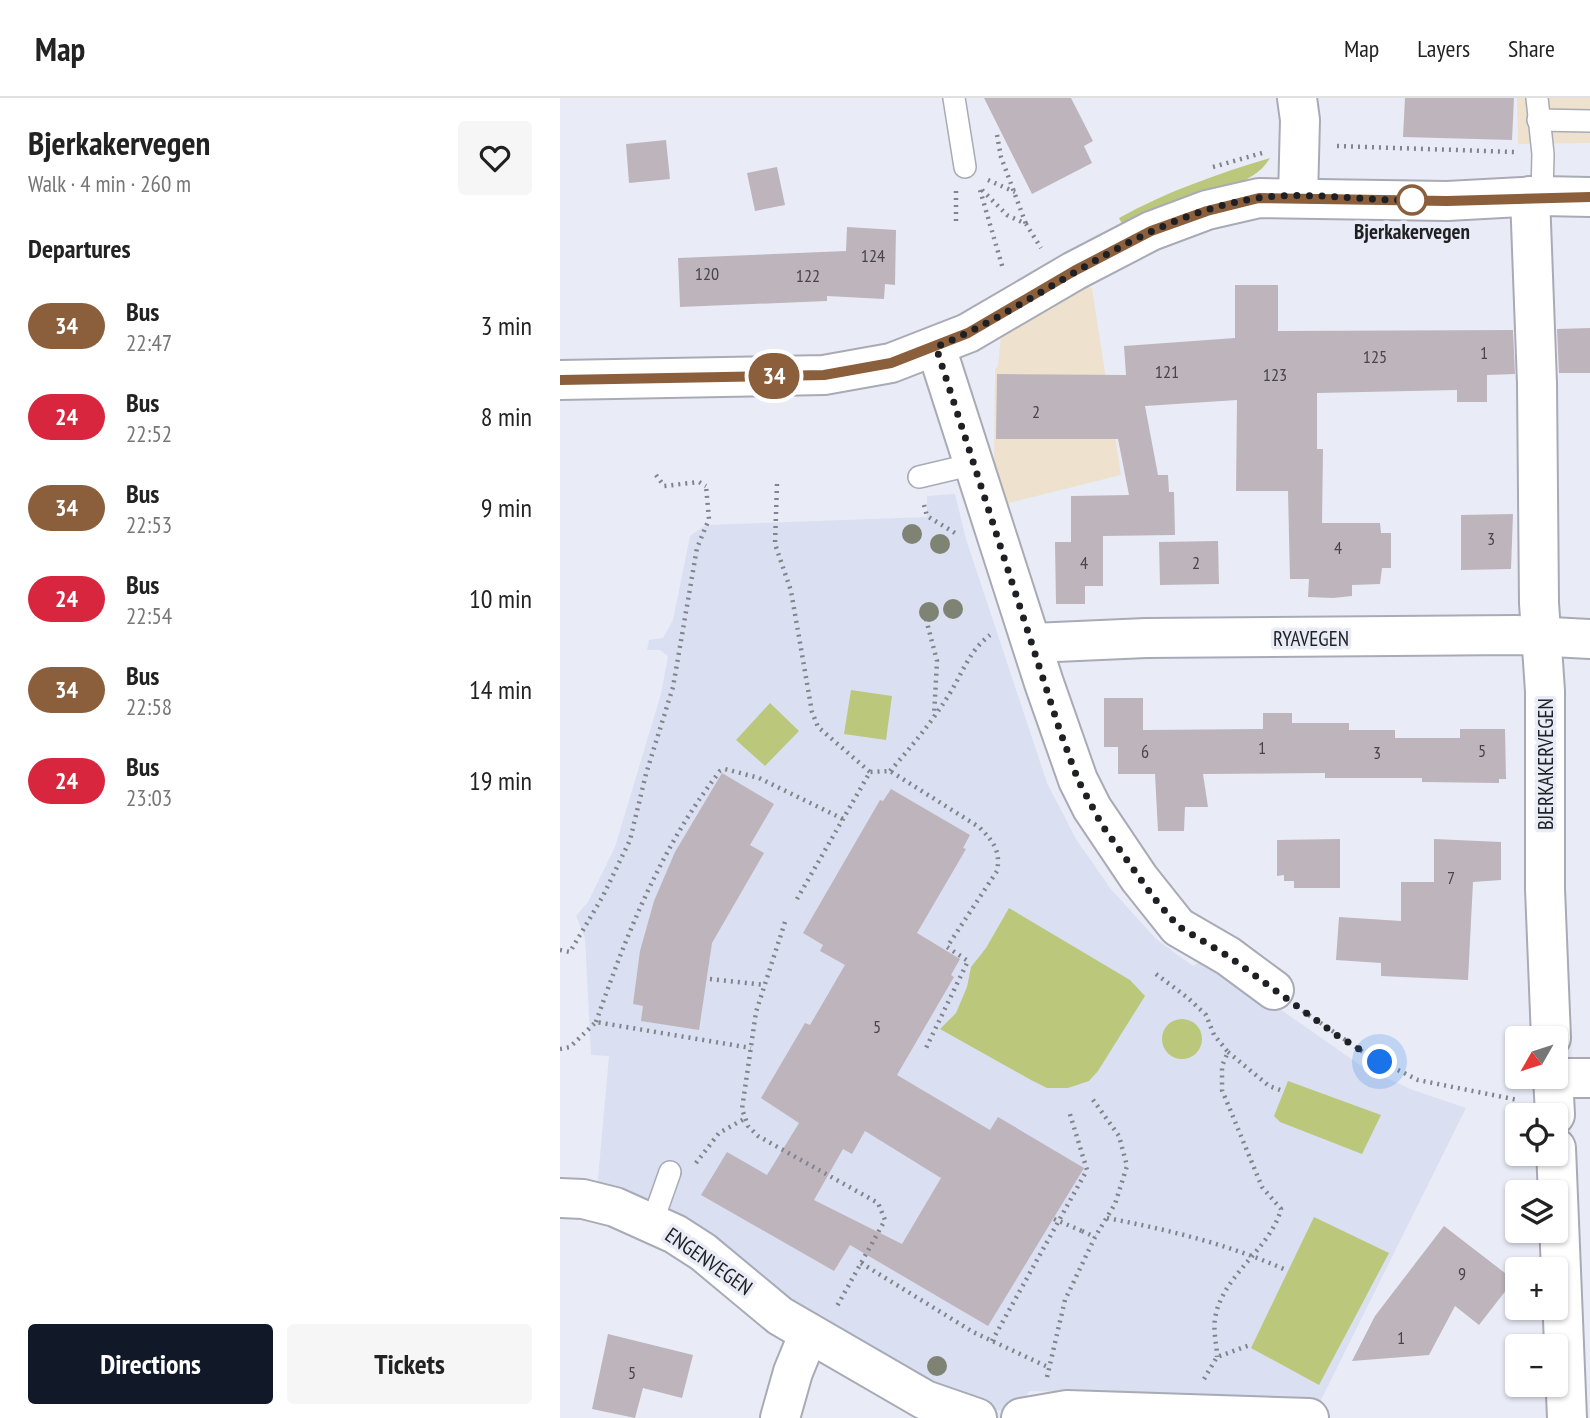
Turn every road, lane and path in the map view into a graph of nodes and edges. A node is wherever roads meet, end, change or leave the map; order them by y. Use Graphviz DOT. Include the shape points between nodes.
graph roads {
  1 [pos="954,98"];
  2 [pos="1297,98"];
  3 [pos="1537,98"];
  4 [pos="1538,120"];
  5 [pos="1590,121"];
  6 [pos="997,135"];
  7 [pos="1327,147"];
  8 [pos="1543,154"];
  9 [pos="965,167"];
  10 [pos="1536,196"];
  11 [pos="1298,197"];
  12 [pos="1590,197"];
  13 [pos="1026,224"];
  14 [pos="1045,256"];
  15 [pos="1005,280"];
  16 [pos="936,347"];
  17 [pos="560,380"];
  18 [pos="974,464"];
  19 [pos="656,475"];
  20 [pos="919,477"];
  21 [pos="777,484"];
  22 [pos="923,503"];
  23 [pos="966,537"];
  24 [pos="926,619"];
  25 [pos="995,633"];
  26 [pos="1544,637"];
  27 [pos="1590,639"];
  28 [pos="1032,643"];
  29 [pos="934,716"];
  30 [pos="890,771"];
  31 [pos="870,772"];
  32 [pos="843,819"];
  33 [pos="797,899"];
  34 [pos="785,922"];
  35 [pos="560,950"];
  36 [pos="1156,974"];
  37 [pos="710,979"];
  38 [pos="765,985"];
  39 [pos="1274,990"];
  40 [pos="596,1022"];
  41 [pos="1551,1026"];
  42 [pos="751,1048"];
  43 [pos="926,1048"];
  44 [pos="560,1049"];
  45 [pos="1228,1052"];
  46 [pos="1561,1090"];
  47 [pos="1283,1091"];
  48 [pos="1091,1097"];
  49 [pos="1069,1111"];
  50 [pos="744,1119"];
  51 [pos="1560,1166"];
  52 [pos="670,1172"];
  53 [pos="560,1198"];
  54 [pos="1107,1217"];
  55 [pos="1054,1219"];
  56 [pos="652,1223"];
  57 [pos="1095,1237"];
  58 [pos="1575,1242"];
  59 [pos="1254,1255"];
  60 [pos="861,1263"];
  61 [pos="1286,1270"];
  62 [pos="814,1336"];
  63 [pos="992,1341"];
  64 [pos="1250,1345"];
  65 [pos="1217,1357"];
  66 [pos="1050,1368"];
  67 [pos="1199,1414"];
  68 [pos="1030,1415"];
  69 [pos="780,1418"];
  70 [pos="977,1418"];
  71 [pos="1309,1418"];
  72 [pos="1567,1418"];
  1 -- 9 [label="lane"];
  2 -- 11 [label="street"];
  3 -- 4 [label="lane"];
  4 -- 5 [label="lane"];
  4 -- 8 [label="lane"];
  6 -- 13 [label="path"];
  7 -- 8 [label="path"];
  8 -- 10 [label="lane"];
  10 -- 11 [label="street" via="1447,201"];
  10 -- 12 [label="street"];
  10 -- 26 [label="street, BJERKAKERVEGEN" via="1539,603"];
  11 -- 16 [label="street" via="1259,198 1151,231"];
  13 -- 14 [label="path"];
  13 -- 15 [label="path" via="1007,215 979,186"];
  16 -- 17 [label="street" via="863,370 824,375"];
  16 -- 18 [label="street"];
  18 -- 20 [label="lane"];
  18 -- 28 [label="street"];
  19 -- 35 [label="path" via="664,486 699,482 707,486 709,519 697,548 673,687 630,840 570,952"];
  21 -- 31 [label="path" via="775,544 792,591 812,712 818,727"];
  22 -- 23 [label="path" via="927,516"];
  24 -- 29 [label="path" via="937,661"];
  25 -- 29 [label="path" via="975,649"];
  26 -- 27 [label="street, RYAVEGEN"];
  26 -- 28 [label="street, RYAVEGEN" via="1146,638"];
  26 -- 41 [label="street, BJERKAKERVEGEN"];
  28 -- 39 [label="street" via="1078,780 1102,825 1188,935 1228,956"];
  29 -- 30 [label="path"];
  30 -- 31 [label="path"];
  30 -- 43 [label="path" via="979,827 1000,857 997,871 947,947 968,961"];
  31 -- 32 [label="path"];
  32 -- 33 [label="path"];
  32 -- 40 [label="path" via="759,778 720,771 645,892"];
  34 -- 38 [label="path"];
  36 -- 45 [label="path" via="1206,1015"];
  37 -- 38 [label="path"];
  38 -- 42 [label="path"];
  39 -- 46 [label="path" via="1352,1046 1418,1080 1476,1093"];
  40 -- 42 [label="path"];
  40 -- 44 [label="path" via="570,1047"];
  42 -- 50 [label="path"];
  45 -- 47 [label="path" via="1269,1086"];
  45 -- 59 [label="path" via="1222,1066 1222,1090 1262,1187 1281,1209"];
  48 -- 54 [label="path" via="1126,1154 1127,1166"];
  49 -- 63 [label="path" via="1087,1170"];
  50 -- 52 [label="path" via="719,1133 688,1175"];
  50 -- 60 [label="path" via="758,1136 878,1203 885,1220"];
  51 -- 58 [label="street"];
  52 -- 56 [label="lane"];
  53 -- 56 [label="street, ENGENVEGEN" via="615,1207"];
  54 -- 57 [label="path"];
  54 -- 59 [label="path"];
  55 -- 57 [label="path, bridge"];
  56 -- 62 [label="street, ENGENVEGEN" via="703,1252 780,1316"];
  57 -- 66 [label="path" via="1066,1300"];
  58 -- 72 [label="street"];
  59 -- 61 [label="path"];
  59 -- 65 [label="path" via="1227,1291 1215,1318"];
  60 -- 62 [label="path"];
  60 -- 63 [label="path"];
  62 -- 69 [label="street" via="793,1372"];
  62 -- 70 [label="street, ENGENVEGEN" via="925,1400"];
  63 -- 66 [label="path"];
  64 -- 65 [label="path"];
  65 -- 67 [label="path" via="1198,1395"];
  66 -- 68 [label="path"];
  67 -- 68 [label="street" via="1067,1409"];
  67 -- 71 [label="street"];
}
